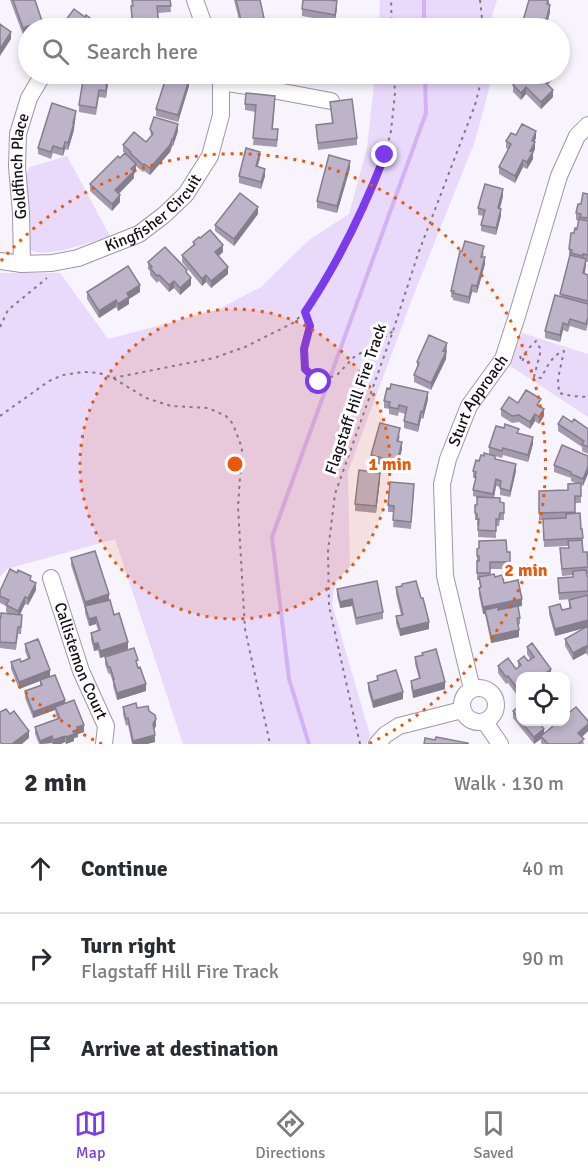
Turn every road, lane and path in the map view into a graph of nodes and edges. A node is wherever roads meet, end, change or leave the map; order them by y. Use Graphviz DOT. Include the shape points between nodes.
graph roads {
  1 [pos="195,0"];
  2 [pos="392,0"];
  3 [pos="480,0"];
  4 [pos="201,18"];
  5 [pos="392,18"];
  6 [pos="482,18"];
  7 [pos="37,84"];
  8 [pos="220,84"];
  9 [pos="246,84"];
  10 [pos="395,84"];
  11 [pos="480,84"];
  12 [pos="331,101"];
  13 [pos="588,124"];
  14 [pos="0,261"];
  15 [pos="52,263"];
  16 [pos="22,264"];
  17 [pos="305,312"];
  18 [pos="0,327"];
  19 [pos="393,331"];
  20 [pos="509,340"];
  21 [pos="113,378"];
  22 [pos="588,397"];
  23 [pos="0,416"];
  24 [pos="51,578"];
  25 [pos="472,689"];
  26 [pos="462,710"];
  27 [pos="486,722"];
  28 [pos="104,744"];
  29 [pos="270,744"];
  30 [pos="360,744"];
  31 [pos="377,744"];
  32 [pos="500,744"];
  1 -- 4 [label="street"];
  2 -- 5 [label="path"];
  3 -- 6 [label="path"];
  7 -- 16 [label="street, Goldfinch Place" via="18,134"];
  8 -- 15 [label="street, Kingfisher Circuit" via="221,114 210,156 186,194 139,234 78,258"];
  9 -- 12 [label="street"];
  10 -- 17 [label="path" via="391,131 369,197"];
  11 -- 19 [label="path, Flagstaff Hill Fire Track"];
  13 -- 20 [label="street, Sturt Approach" via="577,136 559,176"];
  14 -- 16 [label="street, Kingfisher Circuit"];
  15 -- 16 [label="street, Kingfisher Circuit"];
  15 -- 18 [label="path" via="46,279 8,310"];
  17 -- 19 [label="path" via="310,326 304,349 305,369 319,382 338,374 354,357"];
  17 -- 21 [label="path" via="293,323 214,358"];
  19 -- 30 [label="path, Flagstaff Hill Fire Track" via="335,494 328,551 329,606"];
  20 -- 22 [label="path" via="517,345 522,362 536,341 542,350 534,377 542,378 556,354 564,351 559,393"];
  20 -- 25 [label="street, Sturt Approach" via="503,359 469,406 442,484 445,576"];
  21 -- 23 [label="path" via="83,372 63,375"];
  21 -- 29 [label="path" via="146,398 171,406 208,408 233,424 242,448 238,507 244,629"];
  24 -- 28 [label="street, Callistemon Court" via="81,671 106,726"];
  25 -- 26 [label="street" via="462,700"];
  25 -- 27 [label="street" via="489,690 496,699 496,710"];
  26 -- 27 [label="street" via="469,720"];
  26 -- 31 [label="street" via="399,726"];
  27 -- 32 [label="street"];
}
